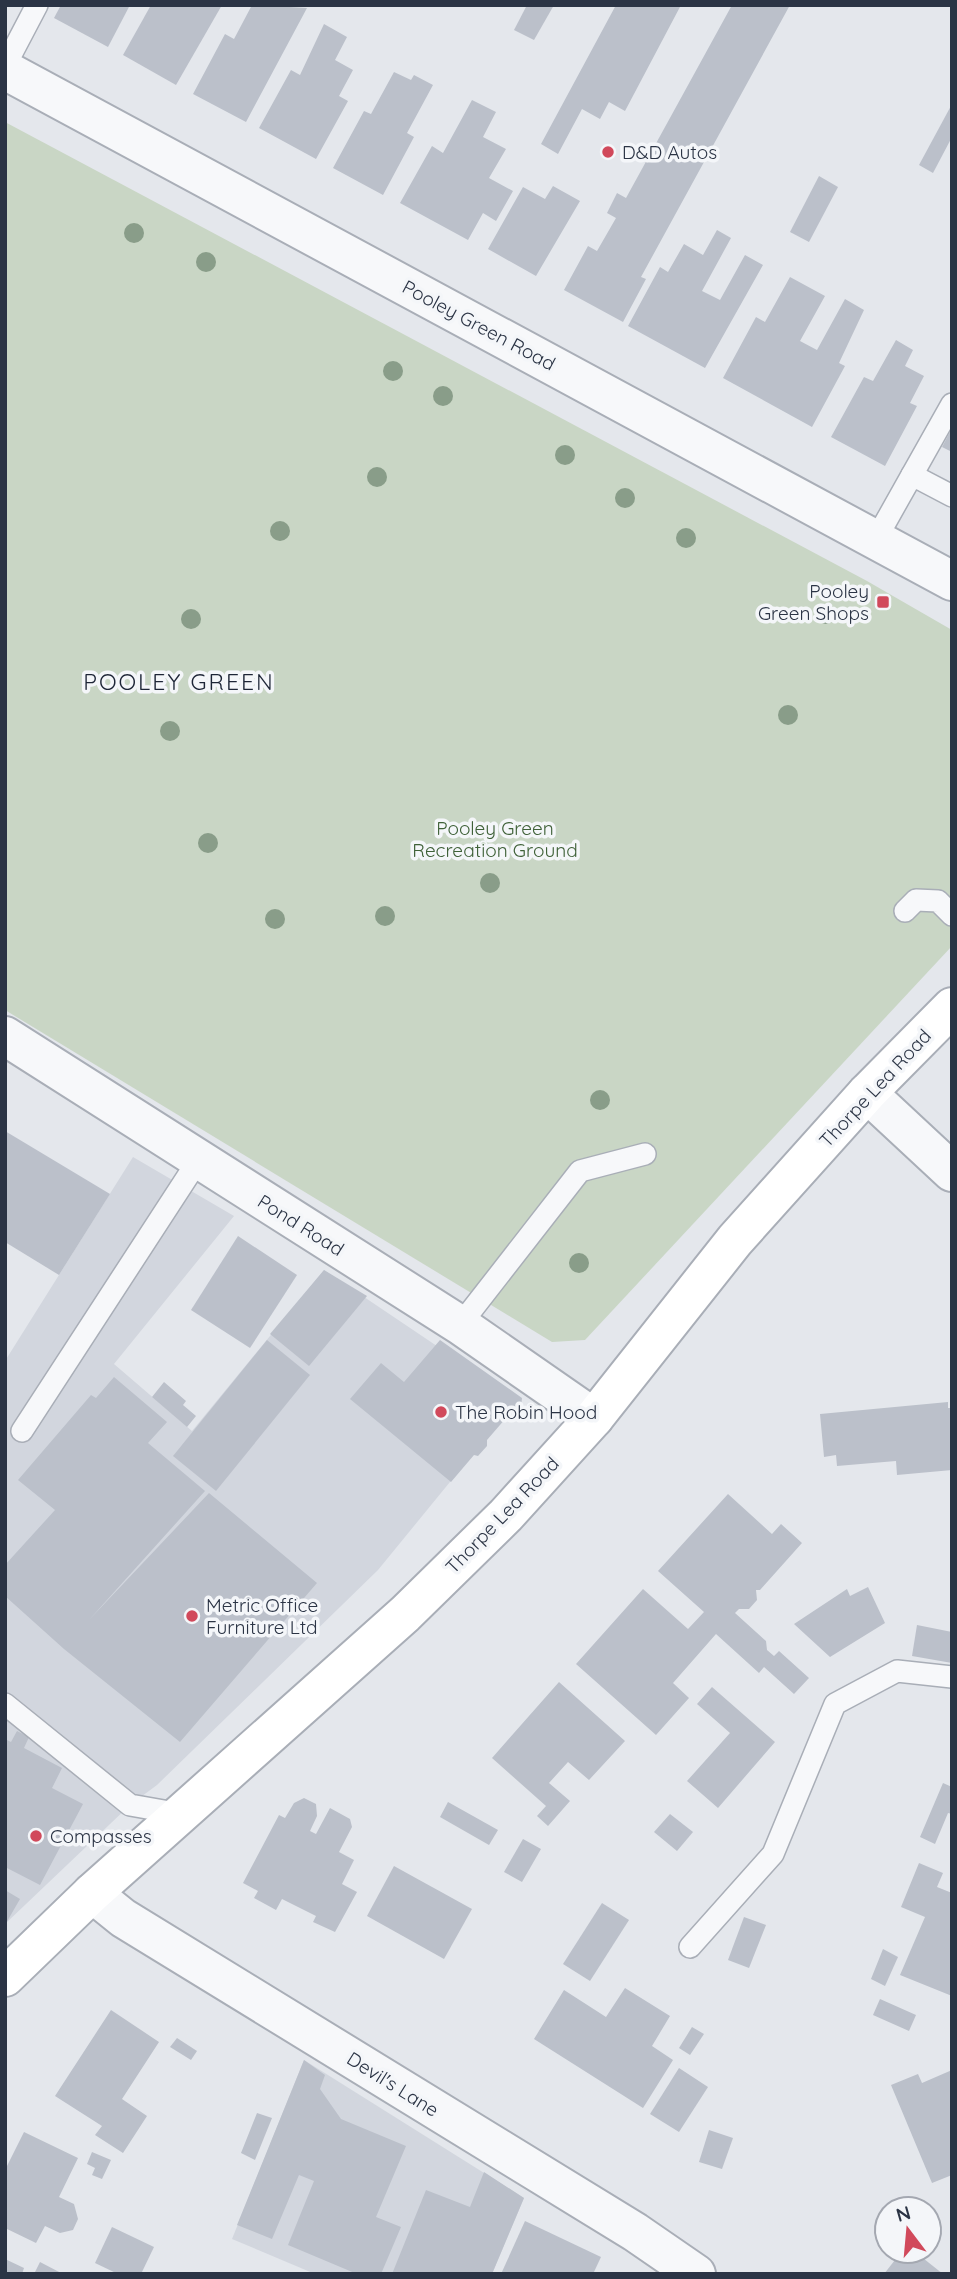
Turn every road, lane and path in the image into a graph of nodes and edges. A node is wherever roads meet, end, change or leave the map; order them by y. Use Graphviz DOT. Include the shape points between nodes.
graph roads {
  1 [pos="37,5"];
  2 [pos="5,68"];
  3 [pos="952,404"];
  4 [pos="912,475"];
  5 [pos="952,496"];
  6 [pos="876,539"];
  7 [pos="952,581"];
  8 [pos="905,911"];
  9 [pos="952,915"];
  10 [pos="952,1007"];
  11 [pos="5,1037"];
  12 [pos="867,1093"];
  13 [pos="645,1154"];
  14 [pos="199,1159"];
  15 [pos="952,1172"];
  16 [pos="460,1325"];
  17 [pos="594,1418"];
  18 [pos="22,1431"];
  19 [pos="952,1677"];
  20 [pos="5,1704"];
  21 [pos="181,1814"];
  22 [pos="92,1893"];
  23 [pos="690,1947"];
  24 [pos="5,1978"];
  25 [pos="696,2274"];
  1 -- 2 [label="lane"];
  2 -- 6 [label="street, Pooley Green Road"];
  3 -- 4 [label="lane"];
  4 -- 5 [label="lane"];
  4 -- 6 [label="lane"];
  6 -- 7 [label="street, Pooley Green Road"];
  8 -- 9 [label="lane" via="916,900 938,901"];
  10 -- 12 [label="main road, Thorpe Lea Road"];
  11 -- 14 [label="street, Pond Road"];
  12 -- 15 [label="street"];
  12 -- 17 [label="main road, Thorpe Lea Road" via="735,1240"];
  13 -- 16 [label="lane" via="580,1171"];
  14 -- 16 [label="street, Pond Road"];
  14 -- 18 [label="lane"];
  16 -- 17 [label="street, Pond Road"];
  17 -- 21 [label="main road, Thorpe Lea Road" via="506,1515 405,1615"];
  19 -- 23 [label="lane" via="897,1671 835,1704 774,1854"];
  20 -- 21 [label="lane" via="130,1805"];
  21 -- 22 [label="main road, Thorpe Lea Road"];
  22 -- 24 [label="main road, Thorpe Lea Road"];
  22 -- 25 [label="street, Devil's Lane" via="123,1918"];
}
